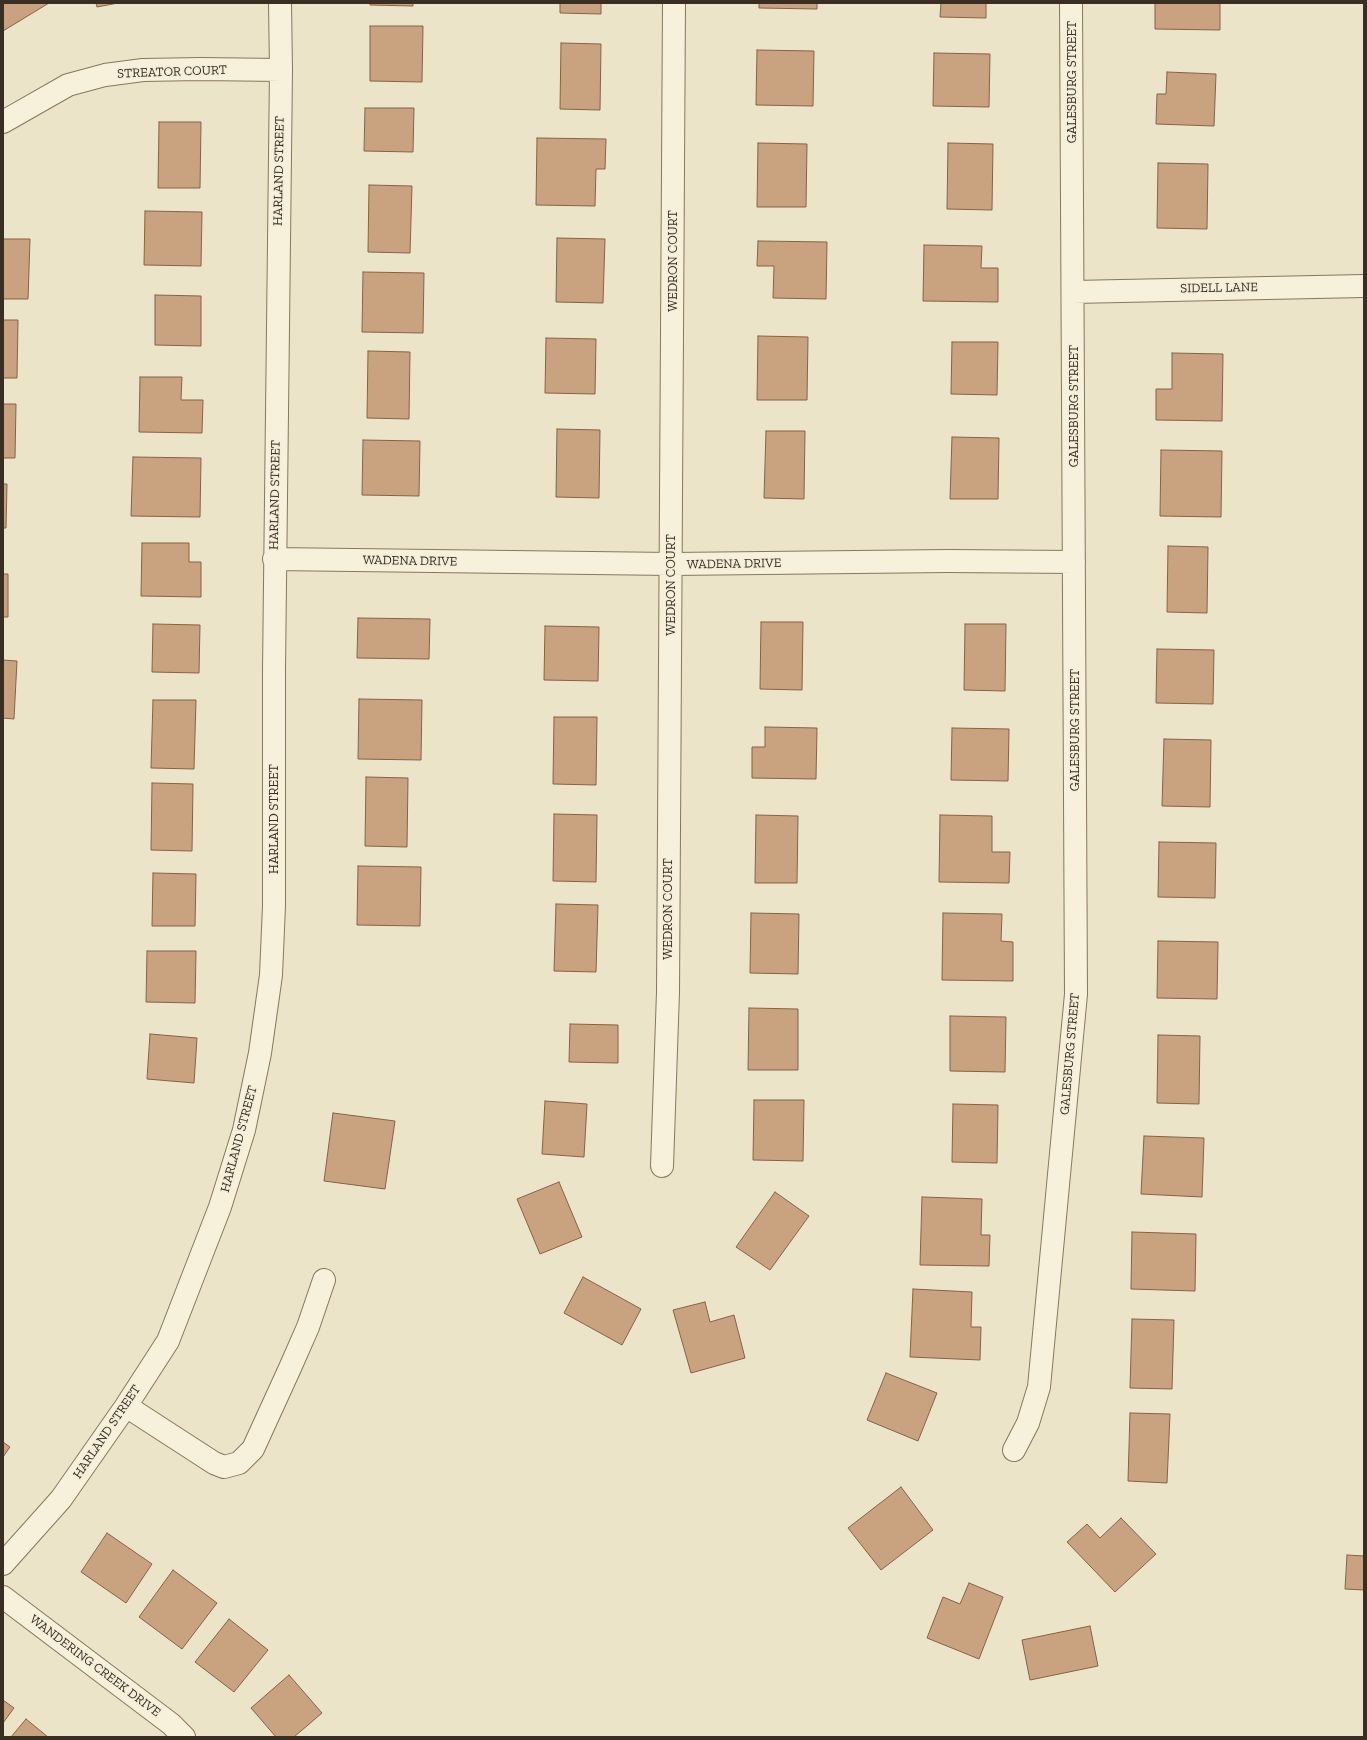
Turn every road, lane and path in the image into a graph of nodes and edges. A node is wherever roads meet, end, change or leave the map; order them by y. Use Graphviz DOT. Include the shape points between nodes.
graph roads {
  1 [pos="280,3"];
  2 [pos="674,3"];
  3 [pos="1072,3"];
  4 [pos="281,70"];
  5 [pos="3,122"];
  6 [pos="1364,286"];
  7 [pos="1073,292"];
  8 [pos="274,559"];
  9 [pos="1074,562"];
  10 [pos="671,564"];
  11 [pos="662,1166"];
  12 [pos="324,1280"];
  13 [pos="126,1406"];
  14 [pos="1014,1450"];
  15 [pos="3,1564"];
  16 [pos="3,1597"];
  17 [pos="184,1737"];
  1 -- 4 [label="street, HARLAND STREET"];
  2 -- 10 [label="street, WEDRON COURT"];
  3 -- 7 [label="street, GALESBURG STREET"];
  4 -- 5 [label="street, STREATOR COURT" via="142,70 106,75 68,85"];
  4 -- 8 [label="street, HARLAND STREET"];
  6 -- 7 [label="street, SIDELL LANE"];
  7 -- 9 [label="street, GALESBURG STREET"];
  8 -- 10 [label="street, WADENA DRIVE"];
  8 -- 13 [label="street, HARLAND STREET" via="274,906 271,975 260,1053 244,1130 220,1207 168,1341"];
  9 -- 10 [label="street, WADENA DRIVE"];
  9 -- 14 [label="street, GALESBURG STREET" via="1076,994 1039,1387 1028,1422"];
  10 -- 11 [label="street, WEDRON COURT" via="668,992"];
  12 -- 13 [label="street" via="308,1327 253,1449 239,1463 224,1467 214,1463"];
  13 -- 15 [label="street, HARLAND STREET" via="61,1499"];
  16 -- 17 [label="street, WANDERING CREEK DRIVE" via="171,1724"];
}
